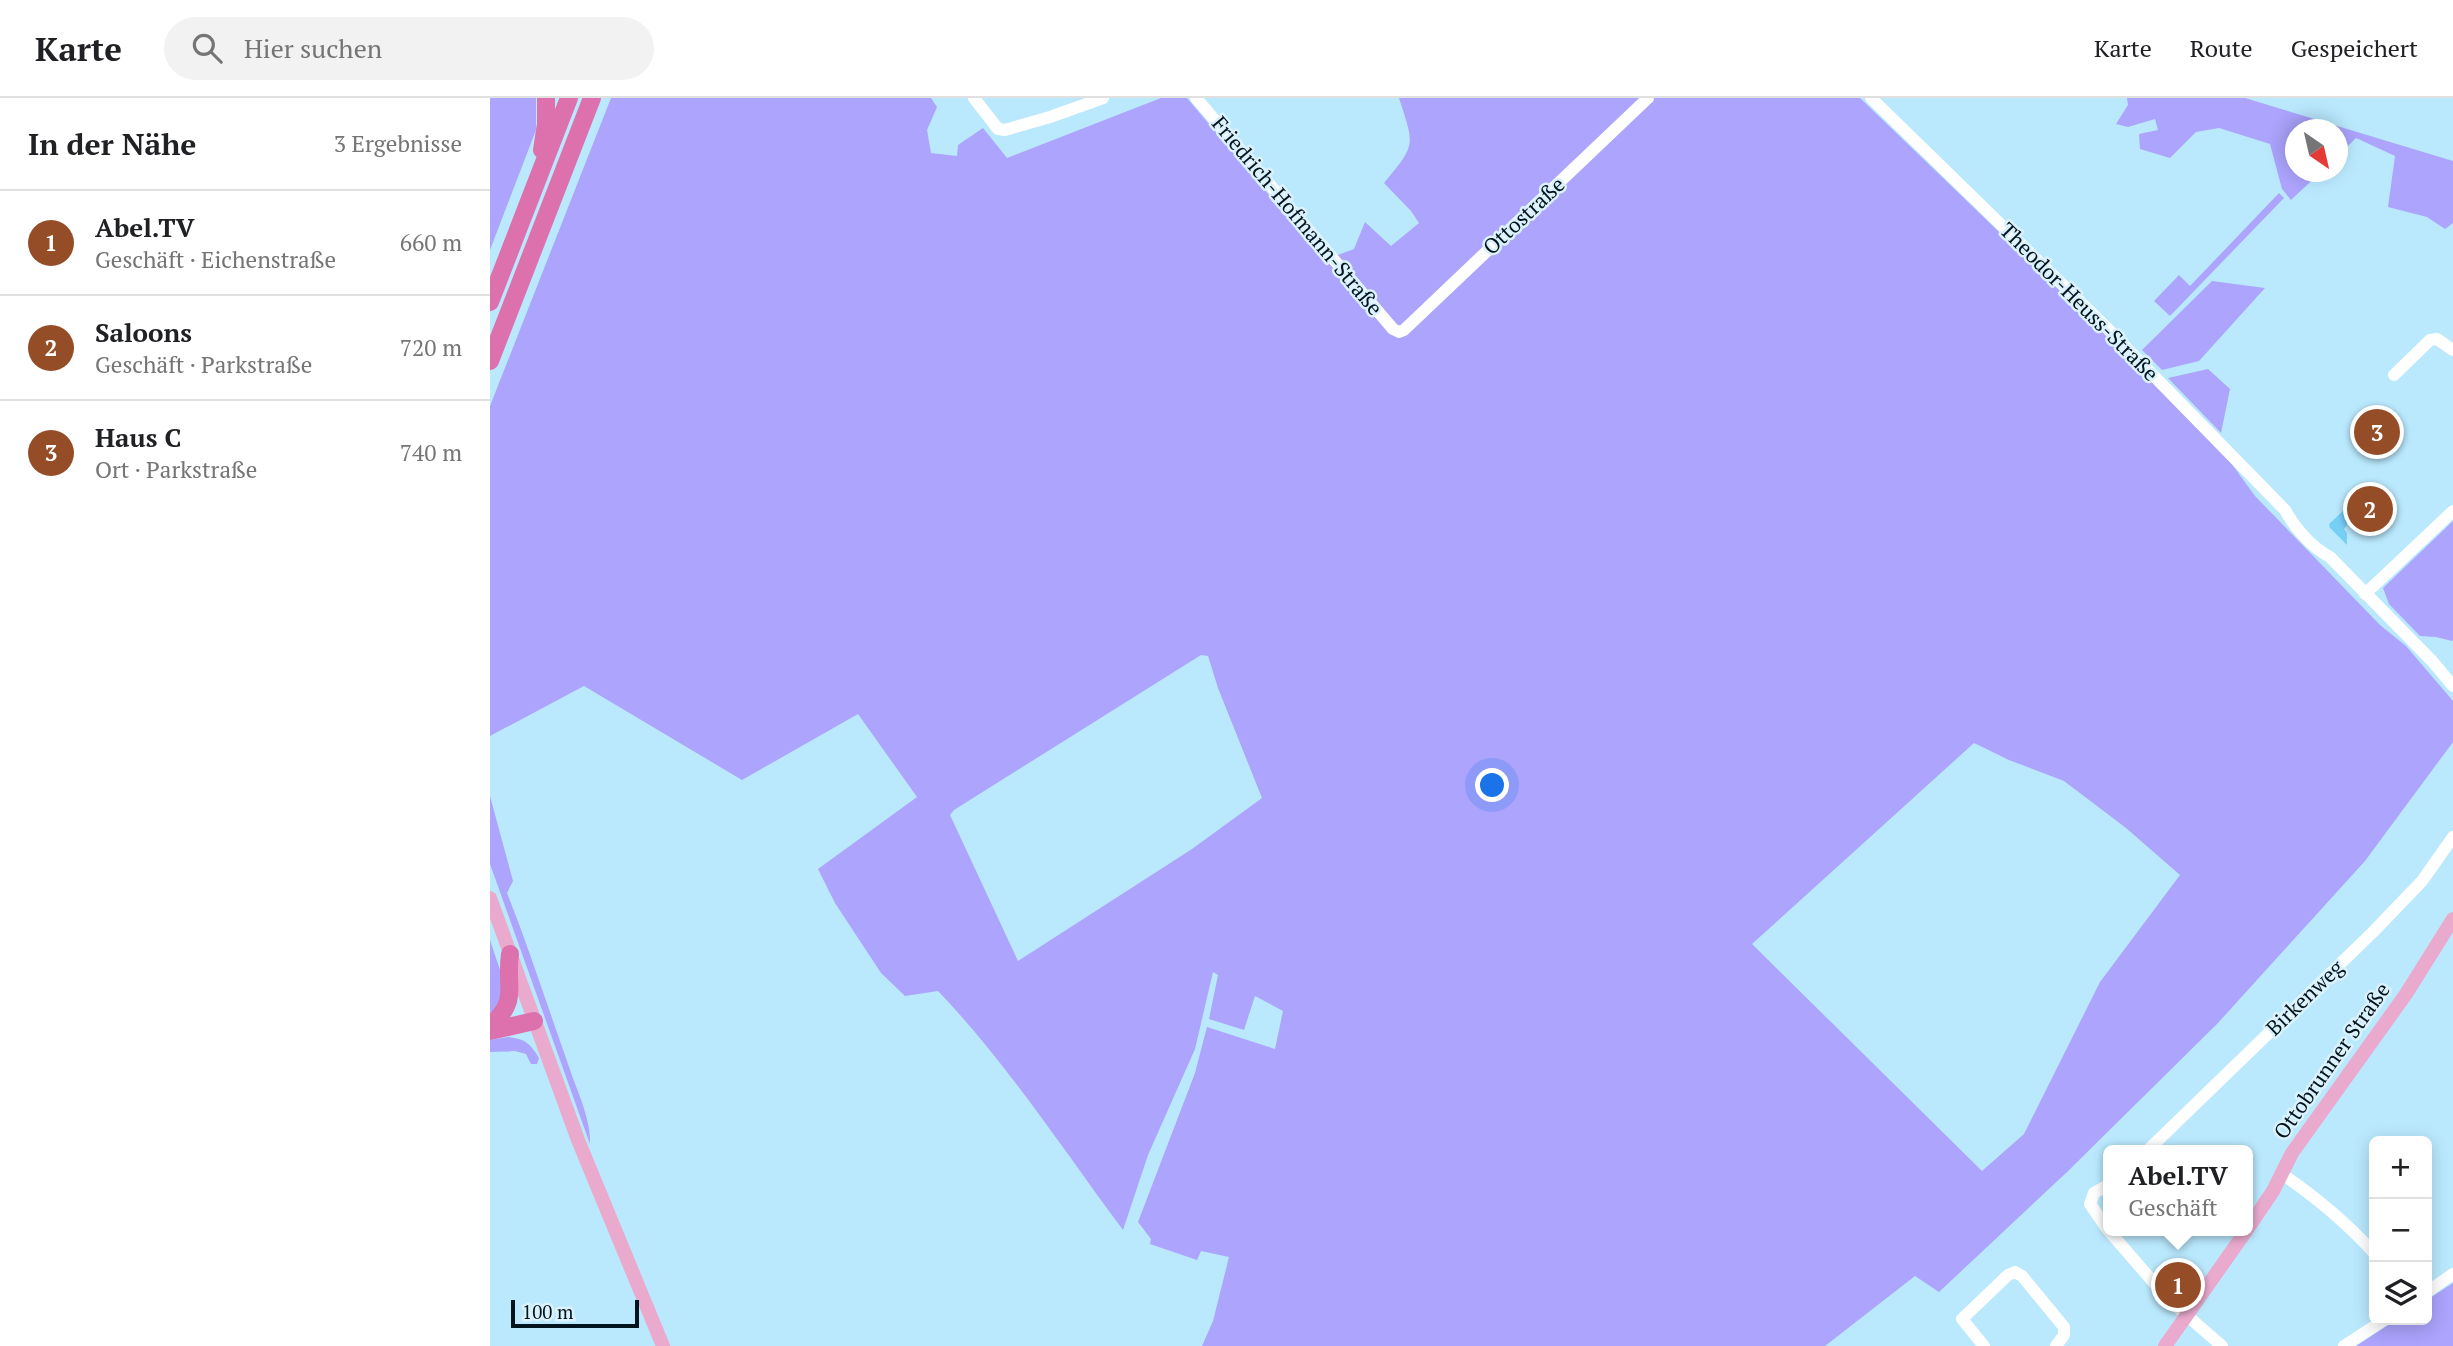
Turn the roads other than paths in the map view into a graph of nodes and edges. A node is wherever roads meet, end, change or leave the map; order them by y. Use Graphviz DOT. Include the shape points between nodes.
graph roads {
  1 [pos="546,98"];
  2 [pos="569,98"];
  3 [pos="592,98"];
  4 [pos="974,98"];
  5 [pos="1103,98"];
  6 [pos="1196,98"];
  7 [pos="1648,98"];
  8 [pos="1871,98"];
  9 [pos="543,165"];
  10 [pos="490,302"];
  11 [pos="1399,332"];
  12 [pos="2453,351"];
  13 [pos="490,361"];
  14 [pos="2394,374"];
  15 [pos="2453,511"];
  16 [pos="2365,594"];
  17 [pos="2453,686"];
  18 [pos="2453,837"];
  19 [pos="490,898"];
  20 [pos="2453,919"];
  21 [pos="510,954"];
  22 [pos="534,1021"];
  23 [pos="490,1029"];
  24 [pos="2153,1145"];
  25 [pos="2282,1174"];
  26 [pos="2103,1188"];
  27 [pos="2253,1220"];
  28 [pos="2103,1223"];
  29 [pos="2113,1236"];
  30 [pos="2243,1236"];
  31 [pos="2369,1248"];
  32 [pos="2453,1274"];
  33 [pos="2432,1289"];
  34 [pos="2188,1315"];
  35 [pos="2376,1325"];
  36 [pos="663,1346"];
  37 [pos="1984,1346"];
  38 [pos="2056,1346"];
  39 [pos="2165,1346"];
  40 [pos="2222,1346"];
  41 [pos="2344,1346"];
  1 -- 9 [label="highway"];
  2 -- 9 [label="highway"];
  3 -- 13 [label="highway"];
  4 -- 5 [label="street" via="998,129 1005,130"];
  6 -- 11 [label="street, Friedrich-Hofmann-Straße"];
  7 -- 11 [label="street, Ottostraße"];
  8 -- 16 [label="street, Theodor-Heuss-Straße" via="2302,522"];
  9 -- 10 [label="highway"];
  12 -- 14 [label="street" via="2437,340 2430,341"];
  15 -- 16 [label="street"];
  16 -- 17 [label="street, Theodor-Heuss-Straße"];
  18 -- 24 [label="street, Birkenweg" via="2422,881 2382,923"];
  19 -- 21 [label="main road"];
  20 -- 25 [label="main road, Ottobrunner Straße"];
  21 -- 22 [label="main road"];
  21 -- 23 [label="highway" via="511,993"];
  22 -- 23 [label="highway"];
  22 -- 36 [label="main road"];
  25 -- 27 [label="main road, Ottobrunner Straße"];
  25 -- 31 [label="street" via="2342,1219"];
  26 -- 28 [label="street" via="2091,1200"];
  29 -- 34 [label="street"];
  30 -- 34 [label="main road, Ottobrunner Straße"];
  32 -- 33 [label="street"];
  34 -- 39 [label="main road, Ottobrunner Straße"];
  34 -- 40 [label="street"];
  35 -- 41 [label="street"];
  37 -- 38 [label="street" via="1962,1319 2015,1272 2064,1327"];
}
